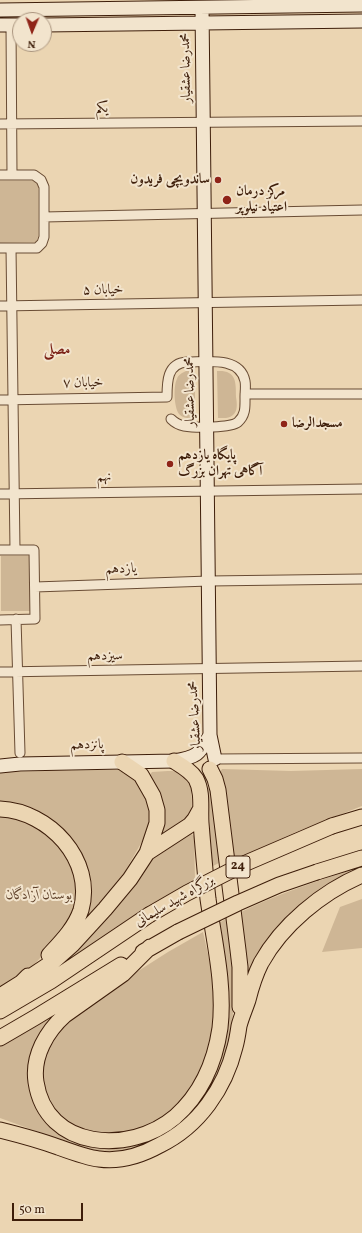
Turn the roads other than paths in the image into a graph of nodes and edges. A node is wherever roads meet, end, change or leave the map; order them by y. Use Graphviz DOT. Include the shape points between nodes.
graph roads {
  1 [pos="251,3"];
  2 [pos="362,5"];
  3 [pos="202,8"];
  4 [pos="0,10"];
  5 [pos="362,21"];
  6 [pos="251,22"];
  7 [pos="202,23"];
  8 [pos="10,25"];
  9 [pos="52,25"];
  10 [pos="362,121"];
  11 [pos="204,123"];
  12 [pos="0,124"];
  13 [pos="11,124"];
  14 [pos="0,175"];
  15 [pos="12,175"];
  16 [pos="362,210"];
  17 [pos="205,213"];
  18 [pos="44,217"];
  19 [pos="0,248"];
  20 [pos="11,248"];
  21 [pos="362,300"];
  22 [pos="206,303"];
  23 [pos="0,306"];
  24 [pos="11,306"];
  25 [pos="206,362"];
  26 [pos="245,394"];
  27 [pos="362,394"];
  28 [pos="13,399"];
  29 [pos="0,400"];
  30 [pos="172,419"];
  31 [pos="207,427"];
  32 [pos="362,489"];
  33 [pos="208,491"];
  34 [pos="0,494"];
  35 [pos="14,494"];
  36 [pos="0,550"];
  37 [pos="15,550"];
  38 [pos="362,579"];
  39 [pos="208,581"];
  40 [pos="35,587"];
  41 [pos="16,619"];
  42 [pos="0,620"];
  43 [pos="362,666"];
  44 [pos="210,669"];
  45 [pos="0,672"];
  46 [pos="18,672"];
  47 [pos="210,735"];
  48 [pos="20,753"];
  49 [pos="362,758"];
  50 [pos="174,761"];
  51 [pos="122,762"];
  52 [pos="212,764"];
  53 [pos="0,766"];
  54 [pos="200,789"];
  55 [pos="0,809"];
  56 [pos="200,810"];
  57 [pos="362,817"];
  58 [pos="147,853"];
  59 [pos="362,858"];
  60 [pos="362,875"];
  61 [pos="150,947"];
  62 [pos="21,983"];
  63 [pos="0,996"];
  64 [pos="0,1011"];
  65 [pos="239,1026"];
  66 [pos="0,1038"];
  67 [pos="0,1124"];
  68 [pos="0,1130"];
  69 [pos="31,1138"];
  1 -- 2 [label="main road"];
  1 -- 3 [label="main road"];
  1 -- 6 [label="main road"];
  3 -- 4 [label="main road"];
  3 -- 7 [label="main road, محمدرضا عشقیار"];
  5 -- 6 [label="main road"];
  6 -- 7 [label="main road"];
  7 -- 9 [label="main road"];
  7 -- 11 [label="main road, محمدرضا عشقیار"];
  8 -- 13 [label="street"];
  10 -- 11 [label="street, یکم"];
  11 -- 13 [label="street, یکم"];
  11 -- 17 [label="main road, محمدرضا عشقیار"];
  12 -- 13 [label="street, یکم"];
  13 -- 15 [label="street"];
  14 -- 15 [label="street"];
  15 -- 18 [label="street" via="34,175 41,180 44,187"];
  16 -- 17 [label="street"];
  17 -- 18 [label="street"];
  17 -- 22 [label="main road, محمدرضا عشقیار"];
  18 -- 20 [label="street" via="44,240 41,245 34,248"];
  19 -- 20 [label="street"];
  20 -- 24 [label="street"];
  21 -- 22 [label="street, خیابان ۵"];
  22 -- 24 [label="street, خیابان ۵"];
  22 -- 25 [label="main road, محمدرضا عشقیار"];
  23 -- 24 [label="street, خیابان ۵"];
  24 -- 28 [label="street"];
  25 -- 26 [label="street" via="225,362 236,367 245,382"];
  25 -- 28 [label="street, خیابان ۷" via="184,362 173,369 167,378 167,397"];
  25 -- 31 [label="main road, محمدرضا عشقیار"];
  26 -- 27 [label="street"];
  26 -- 31 [label="street" via="244,413 239,421 232,426"];
  28 -- 29 [label="street, خیابان ۷"];
  28 -- 35 [label="street"];
  30 -- 31 [label="street" via="184,426"];
  31 -- 33 [label="main road, محمدرضا عشقیار"];
  32 -- 33 [label="street, نهم"];
  33 -- 35 [label="street, نهم"];
  33 -- 39 [label="main road, محمدرضا عشقیار"];
  34 -- 35 [label="street, نهم"];
  35 -- 37 [label="street"];
  36 -- 37 [label="street"];
  37 -- 40 [label="street" via="34,550"];
  38 -- 39 [label="street, یازدهم"];
  39 -- 40 [label="street, یازدهم"];
  39 -- 44 [label="main road, محمدرضا عشقیار"];
  40 -- 41 [label="street" via="35,619"];
  41 -- 42 [label="street"];
  41 -- 46 [label="street"];
  43 -- 44 [label="street, سیزدهم"];
  44 -- 46 [label="street, سیزدهم"];
  44 -- 47 [label="main road, محمدرضا عشقیار"];
  45 -- 46 [label="street, سیزدهم"];
  46 -- 48 [label="street"];
  47 -- 50 [label="main road, پانزدهم" via="199,753 190,758"];
  47 -- 52 [label="main road, محمدرضا عشقیار"];
  49 -- 52 [label="street"];
  50 -- 51 [label="main road, پانزدهم"];
  50 -- 54 [label="highway" via="196,778"];
  51 -- 53 [label="main road, پانزدهم"];
  51 -- 58 [label="highway" via="141,776 153,796 157,810 157,823"];
  52 -- 54 [label="highway"];
  52 -- 65 [label="highway" via="218,790 239,955"];
  54 -- 56 [label="highway"];
  55 -- 62 [label="highway" via="28,815 58,834 68,845 82,871 81,908 74,926"];
  56 -- 58 [label="highway" via="190,825"];
  56 -- 61 [label="highway" via="204,867 222,1000 220,1028 212,1063 197,1091 185,1106 162,1126 123,1140 91,1140 67,1130 48,1114 37,1088 36,1063 46,1036 57,1023 123,974"];
  57 -- 64 [label="highway, بزرگراه شهید سلیمانی / 24, bridge" via="332,826 246,863 186,893"];
  58 -- 62 [label="highway" via="130,879 72,945 54,962"];
  59 -- 61 [label="highway, بزرگراه شهید سلیمانی / 24, bridge" via="279,885"];
  60 -- 65 [label="highway" via="342,884 313,904 280,936 259,968"];
  61 -- 66 [label="highway, بزرگراه شهید سلیمانی / 24"];
  62 -- 63 [label="highway"];
  65 -- 69 [label="highway" via="227,1073 217,1092 192,1123 171,1140 149,1151 125,1158 99,1159"];
  67 -- 69 [label="highway"];
  68 -- 69 [label="highway"];
}
